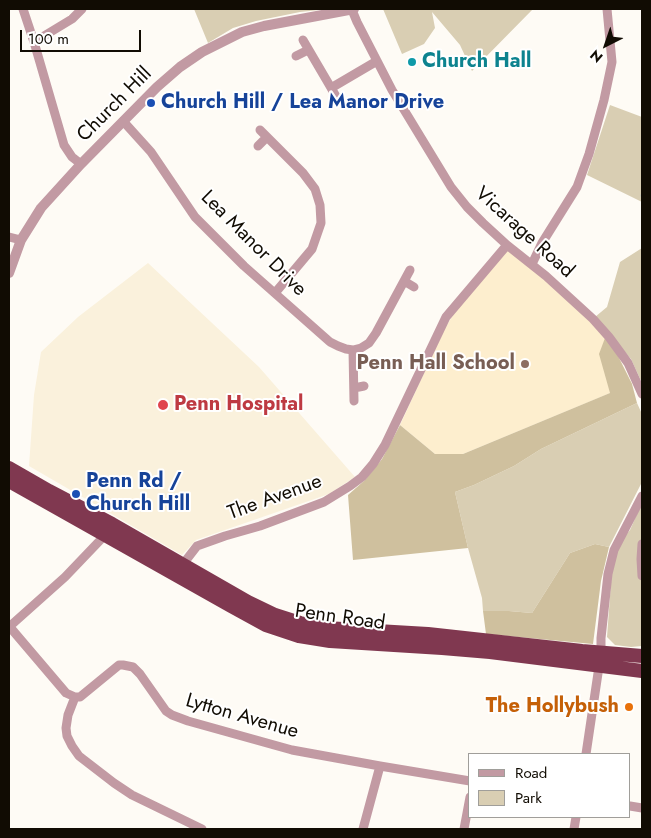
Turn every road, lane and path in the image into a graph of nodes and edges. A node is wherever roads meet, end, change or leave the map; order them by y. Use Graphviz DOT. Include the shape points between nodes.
graph roads {
  1 [pos="23,9"];
  2 [pos="82,9"];
  3 [pos="353,9"];
  4 [pos="607,9"];
  5 [pos="302,40"];
  6 [pos="34,42"];
  7 [pos="308,50"];
  8 [pos="296,56"];
  9 [pos="377,61"];
  10 [pos="331,88"];
  11 [pos="337,98"];
  12 [pos="123,121"];
  13 [pos="258,146"];
  14 [pos="81,164"];
  15 [pos="9,237"];
  16 [pos="20,240"];
  17 [pos="507,245"];
  18 [pos="532,264"];
  19 [pos="410,270"];
  20 [pos="9,273"];
  21 [pos="404,282"];
  22 [pos="414,287"];
  23 [pos="275,293"];
  24 [pos="353,350"];
  25 [pos="364,386"];
  26 [pos="354,388"];
  27 [pos="642,394"];
  28 [pos="354,401"];
  29 [pos="9,468"];
  30 [pos="9,480"];
  31 [pos="642,496"];
  32 [pos="109,530"];
  33 [pos="642,544"];
  34 [pos="179,569"];
  35 [pos="642,576"];
  36 [pos="9,626"];
  37 [pos="642,656"];
  38 [pos="600,659"];
  39 [pos="642,671"];
  40 [pos="75,697"];
  41 [pos="586,753"];
  42 [pos="380,766"];
  43 [pos="468,781"];
  44 [pos="468,808"];
  45 [pos="202,829"];
  46 [pos="363,829"];
  47 [pos="464,829"];
  1 -- 6 [label="street"];
  2 -- 6 [label="street" via="72,20"];
  3 -- 9 [label="street, Vicarage Road" via="356,22"];
  3 -- 12 [label="street, Church Hill" via="264,26 222,41 180,67"];
  4 -- 18 [label="street" via="612,62 589,154 577,187"];
  5 -- 7 [label="street"];
  6 -- 14 [label="street" via="64,146"];
  7 -- 8 [label="street"];
  7 -- 10 [label="street"];
  9 -- 10 [label="street"];
  9 -- 17 [label="street, Vicarage Road" via="451,187"];
  10 -- 11 [label="street"];
  12 -- 14 [label="street, Church Hill"];
  12 -- 23 [label="street, Lea Manor Drive" via="151,152 195,217"];
  13 -- 23 [label="street" via="264,133 303,173 315,189 320,205 321,223 312,249"];
  14 -- 16 [label="street, Church Hill" via="41,208"];
  15 -- 16 [label="street"];
  16 -- 20 [label="street, Church Hill"];
  17 -- 18 [label="street, Vicarage Road"];
  17 -- 34 [label="street, The Avenue" via="446,318 384,446 362,477 324,502 197,546"];
  18 -- 27 [label="street, Vicarage Road" via="593,319 628,363"];
  19 -- 21 [label="street"];
  21 -- 22 [label="street"];
  21 -- 24 [label="street" via="369,343"];
  23 -- 24 [label="street, Lea Manor Drive" via="330,342"];
  24 -- 26 [label="street"];
  25 -- 26 [label="street"];
  26 -- 28 [label="street"];
  29 -- 32 [label="highway, Penn Road"];
  30 -- 32 [label="highway, Penn Road"];
  31 -- 38 [label="street" via="614,550 608,574"];
  32 -- 34 [label="highway, Penn Road"];
  32 -- 36 [label="street" via="65,577"];
  33 -- 35 [label="street"];
  34 -- 38 [label="highway, Penn Road" via="275,615 300,623 326,628 428,634"];
  36 -- 40 [label="street" via="66,693"];
  37 -- 38 [label="highway, Penn Road"];
  38 -- 39 [label="highway, Penn Road" via="618,668"];
  38 -- 41 [label="street"];
  40 -- 42 [label="street, Lytton Avenue" via="80,697 119,665 133,667 172,716 292,750"];
  40 -- 45 [label="street" via="66,728 79,756 132,795"];
  42 -- 43 [label="street, Lytton Avenue"];
  42 -- 46 [label="street"];
  44 -- 47 [label="street"];
}
